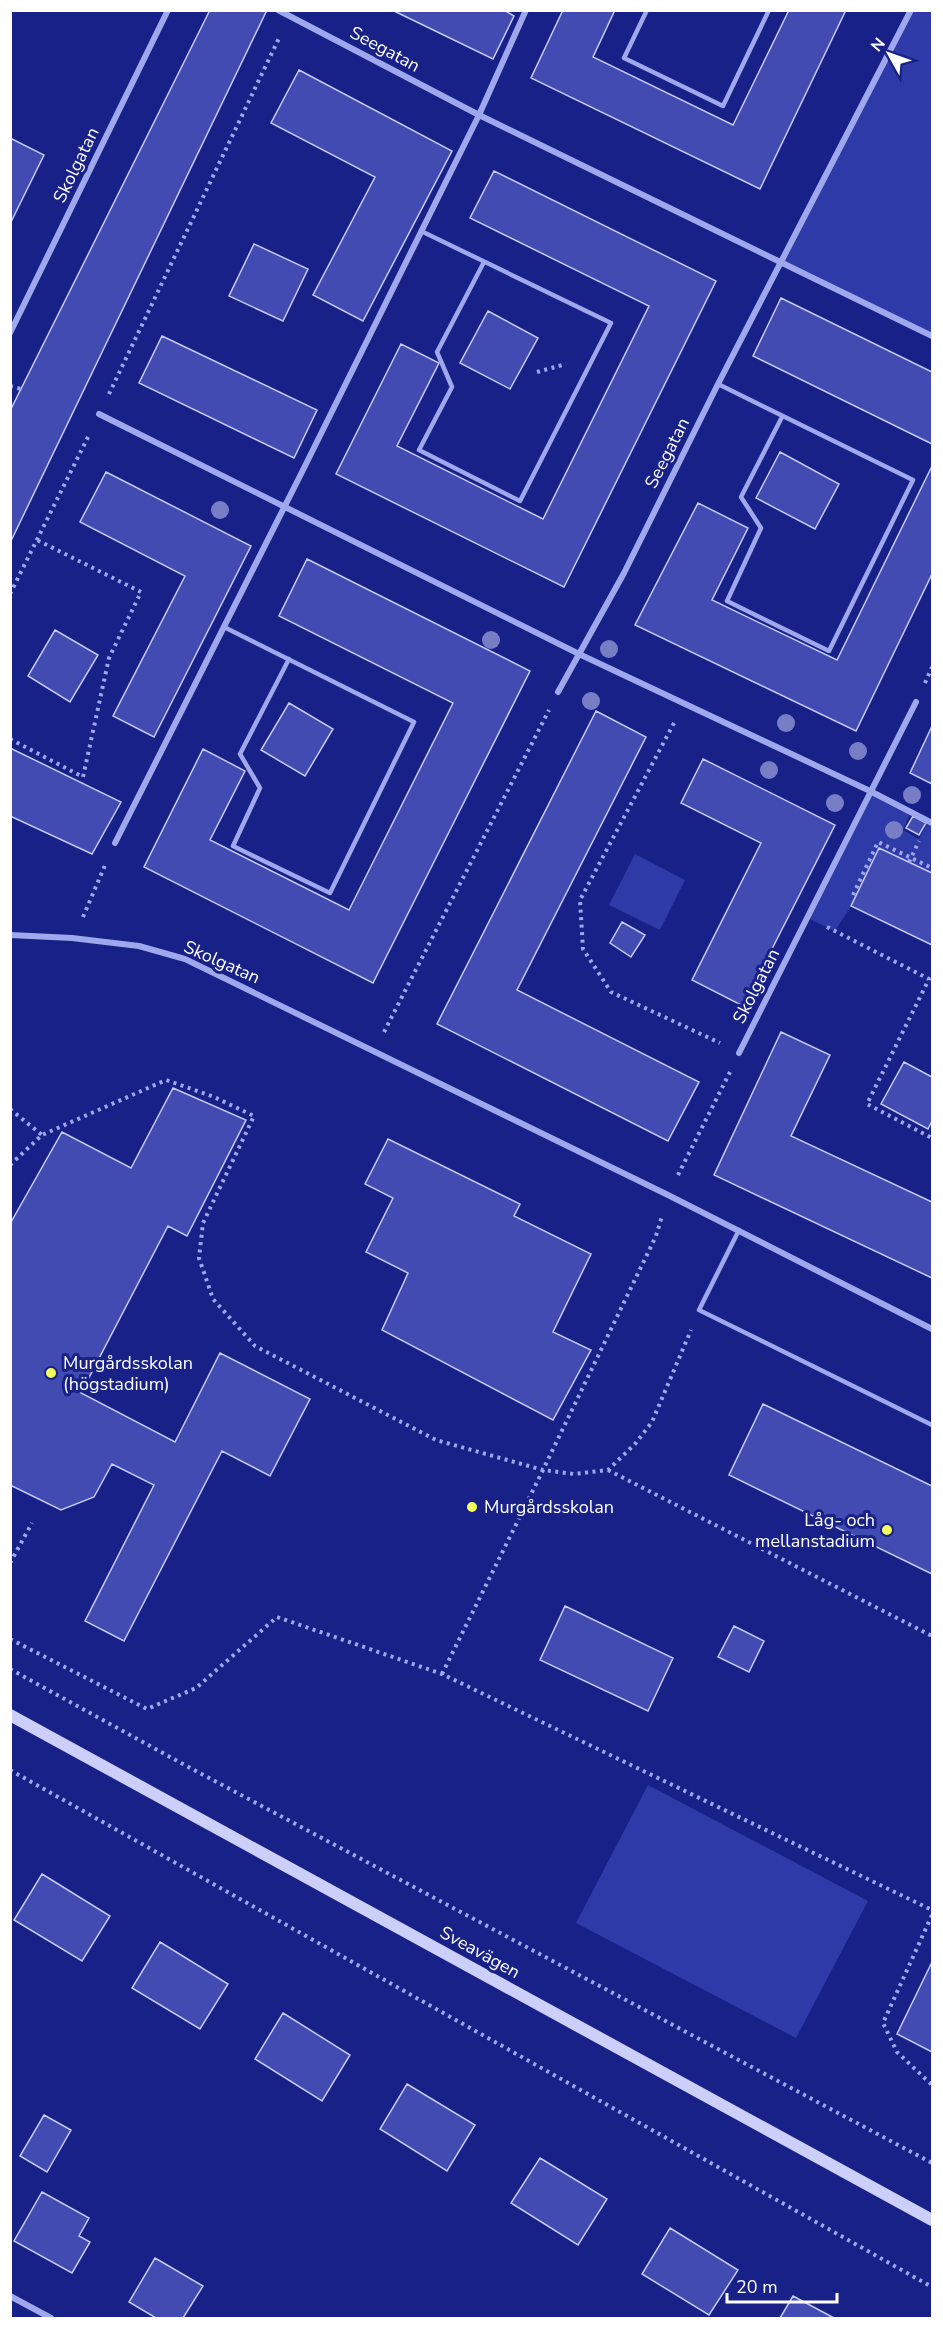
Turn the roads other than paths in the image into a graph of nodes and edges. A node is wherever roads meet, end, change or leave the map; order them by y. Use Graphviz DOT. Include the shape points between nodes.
graph roads {
  1 [pos="168,10"];
  2 [pos="278,10"];
  3 [pos="526,10"];
  4 [pos="646,10"];
  5 [pos="769,10"];
  6 [pos="911,10"];
  7 [pos="478,115"];
  8 [pos="421,231"];
  9 [pos="484,262"];
  10 [pos="781,264"];
  11 [pos="10,333"];
  12 [pos="933,336"];
  13 [pos="718,384"];
  14 [pos="99,414"];
  15 [pos="782,417"];
  16 [pos="284,507"];
  17 [pos="225,627"];
  18 [pos="579,654"];
  19 [pos="289,659"];
  20 [pos="558,692"];
  21 [pos="916,702"];
  22 [pos="870,791"];
  23 [pos="933,823"];
  24 [pos="115,843"];
  25 [pos="10,935"];
  26 [pos="740,1053"];
  27 [pos="739,1230"];
  28 [pos="933,1329"];
  29 [pos="933,1425"];
  30 [pos="10,1715"];
  31 [pos="933,2220"];
  32 [pos="10,2296"];
  33 [pos="51,2319"];
  1 -- 11 [label="street, Skolgatan"];
  2 -- 7 [label="street, Seegatan"];
  3 -- 7 [label="street"];
  4 -- 5 [label="lane" via="624,58 723,106"];
  6 -- 10 [label="street, Seegatan"];
  7 -- 8 [label="street"];
  7 -- 10 [label="street, Seegatan"];
  8 -- 9 [label="lane"];
  8 -- 16 [label="street"];
  9 -- 9 [label="lane" via="611,323 520,501 419,450 452,387 437,352"];
  10 -- 12 [label="street, Seegatan"];
  10 -- 13 [label="street, Seegatan"];
  13 -- 15 [label="lane"];
  13 -- 18 [label="street, Seegatan"];
  14 -- 16 [label="street"];
  15 -- 15 [label="lane" via="913,480 829,651 727,601 761,528 741,497"];
  16 -- 17 [label="street"];
  16 -- 18 [label="street"];
  17 -- 19 [label="lane"];
  17 -- 24 [label="street"];
  18 -- 20 [label="street"];
  18 -- 22 [label="street"];
  19 -- 19 [label="lane" via="414,722 330,893 233,846 260,788 240,754"];
  21 -- 22 [label="street"];
  22 -- 23 [label="street"];
  22 -- 26 [label="street, Skolgatan"];
  25 -- 27 [label="street, Skolgatan" via="138,946 185,959"];
  27 -- 28 [label="street, Skolgatan"];
  27 -- 29 [label="lane" via="699,1310"];
  30 -- 31 [label="main road, Sveavägen"];
  32 -- 33 [label="street"];
}
